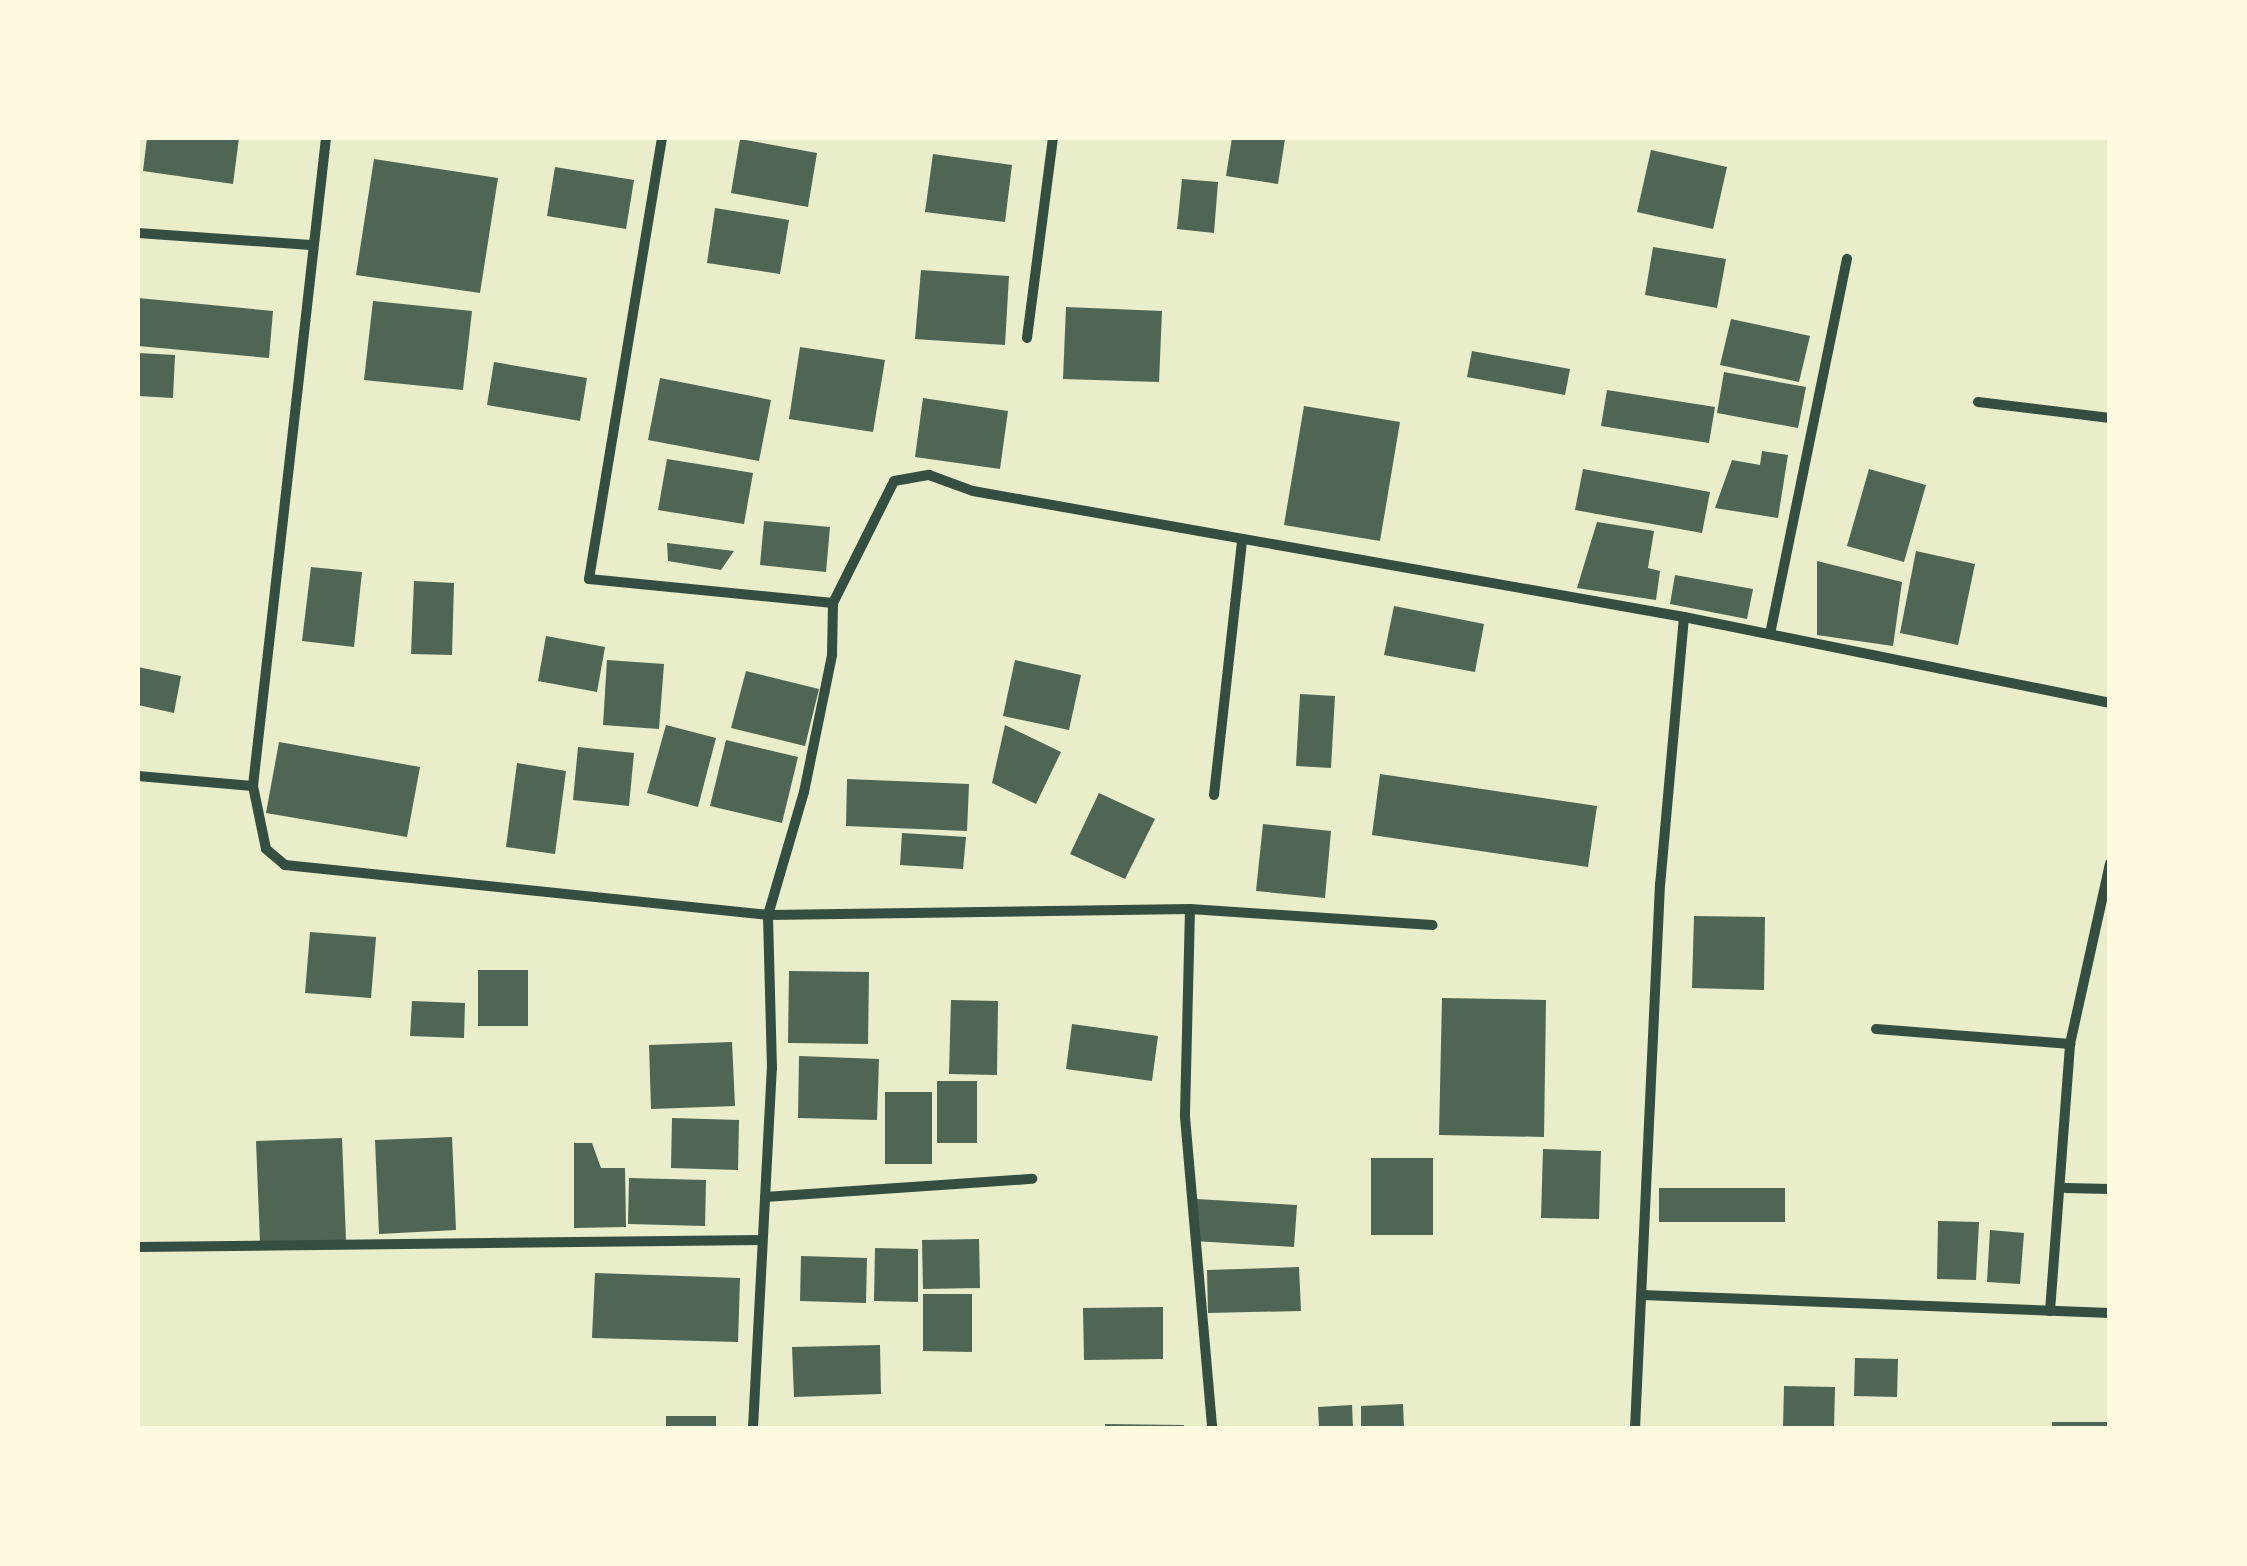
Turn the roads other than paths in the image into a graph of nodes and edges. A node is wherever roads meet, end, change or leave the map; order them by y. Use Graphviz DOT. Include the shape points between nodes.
graph roads {
  1 [pos="326,138"];
  2 [pos="662,138"];
  3 [pos="1053,138"];
  4 [pos="138,233"];
  5 [pos="311,245"];
  6 [pos="1847,259"];
  7 [pos="1028,338"];
  8 [pos="1978,402"];
  9 [pos="2110,418"];
  10 [pos="1242,540"];
  11 [pos="833,603"];
  12 [pos="1684,617"];
  13 [pos="1770,634"];
  14 [pos="2110,702"];
  15 [pos="138,776"];
  16 [pos="253,786"];
  17 [pos="1214,795"];
  18 [pos="2110,862"];
  19 [pos="1190,909"];
  20 [pos="768,915"];
  21 [pos="1432,925"];
  22 [pos="1876,1029"];
  23 [pos="2070,1044"];
  24 [pos="1032,1179"];
  25 [pos="2066,1188"];
  26 [pos="2110,1189"];
  27 [pos="764,1196"];
  28 [pos="762,1240"];
  29 [pos="138,1247"];
  30 [pos="1642,1295"];
  31 [pos="2050,1311"];
  32 [pos="2110,1313"];
  33 [pos="753,1428"];
  34 [pos="1212,1428"];
  35 [pos="1635,1428"];
  1 -- 5 [label="street"];
  2 -- 11 [label="street" via="589,579"];
  3 -- 7 [label="street"];
  4 -- 5 [label="street"];
  5 -- 16 [label="street"];
  6 -- 13 [label="street"];
  8 -- 9 [label="street"];
  10 -- 11 [label="street" via="929,475 894,482"];
  10 -- 12 [label="street"];
  10 -- 17 [label="street"];
  11 -- 20 [label="street" via="811,758"];
  12 -- 13 [label="street"];
  12 -- 30 [label="street" via="1660,884"];
  13 -- 14 [label="street"];
  15 -- 16 [label="street"];
  16 -- 20 [label="street" via="266,850 286,865"];
  18 -- 23 [label="street"];
  19 -- 20 [label="street"];
  19 -- 21 [label="street"];
  19 -- 34 [label="street" via="1185,1117"];
  20 -- 27 [label="street"];
  22 -- 23 [label="street"];
  23 -- 25 [label="street"];
  24 -- 27 [label="street"];
  25 -- 26 [label="street"];
  25 -- 31 [label="street"];
  27 -- 28 [label="street"];
  28 -- 29 [label="street"];
  28 -- 33 [label="street"];
  30 -- 31 [label="street"];
  30 -- 35 [label="street"];
  31 -- 32 [label="street"];
}
